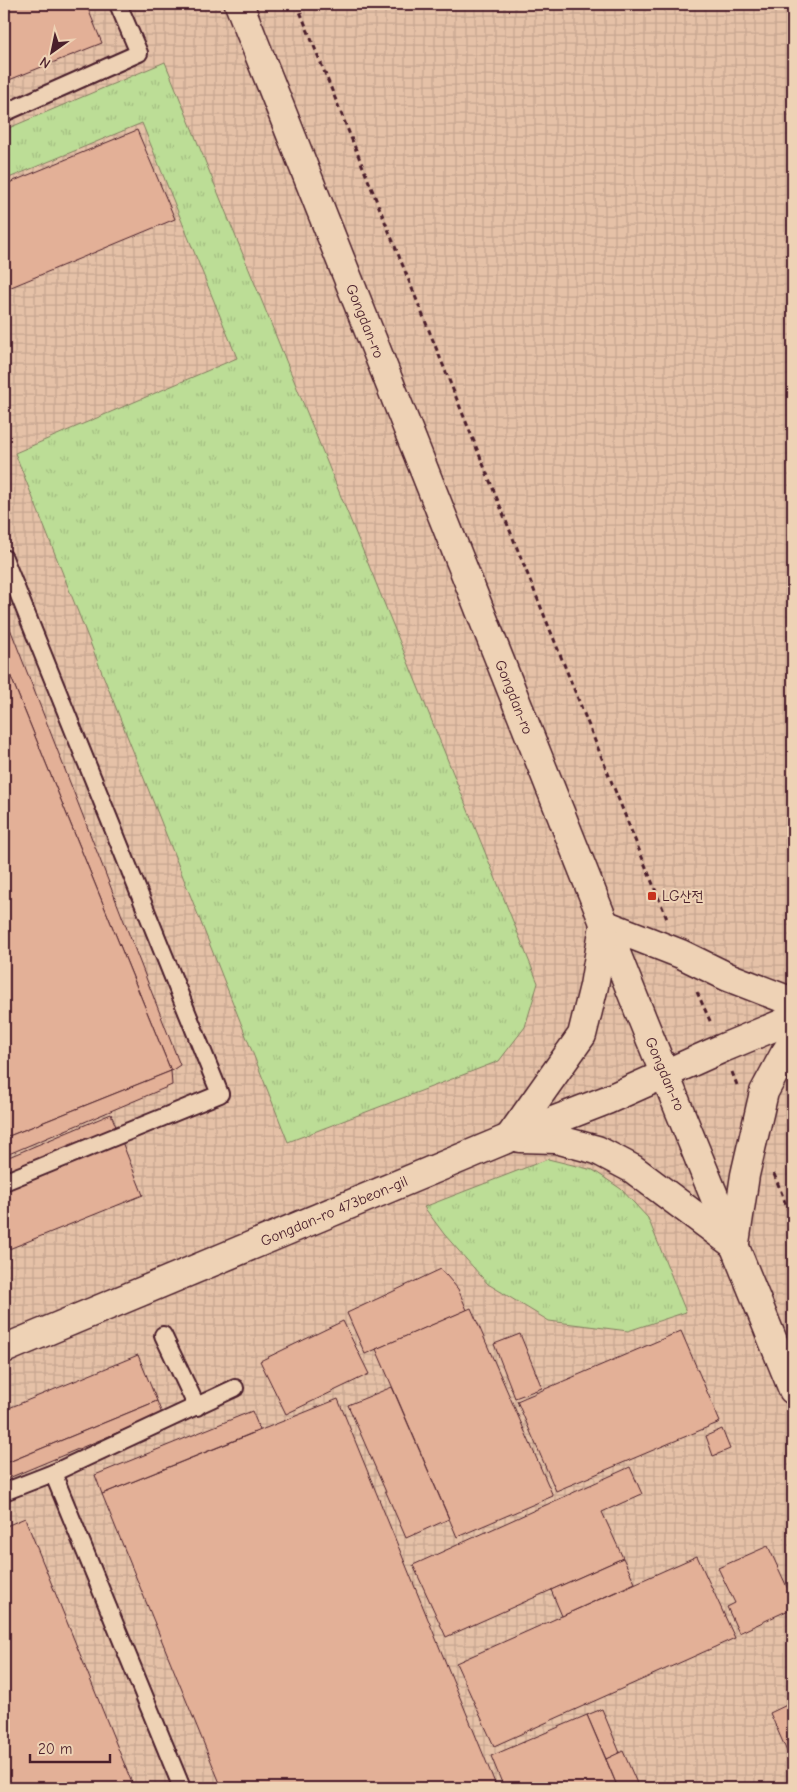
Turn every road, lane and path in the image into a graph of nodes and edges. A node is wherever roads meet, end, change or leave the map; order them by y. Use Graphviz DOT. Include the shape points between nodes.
graph roads {
  1 [pos="118,4"];
  2 [pos="239,4"];
  3 [pos="297,4"];
  4 [pos="4,113"];
  5 [pos="4,558"];
  6 [pos="604,924"];
  7 [pos="681,954"];
  8 [pos="793,1002"];
  9 [pos="793,1019"];
  10 [pos="793,1041"];
  11 [pos="665,1075"];
  12 [pos="509,1138"];
  13 [pos="4,1182"];
  14 [pos="734,1245"];
  15 [pos="163,1335"];
  16 [pos="4,1349"];
  17 [pos="235,1388"];
  18 [pos="793,1390"];
  19 [pos="197,1406"];
  20 [pos="53,1473"];
  21 [pos="4,1492"];
  22 [pos="182,1788"];
  1 -- 4 [label="lane" via="139,53"];
  2 -- 6 [label="main road, Gongdan-ro"];
  3 -- 7 [label="path"];
  5 -- 13 [label="lane" via="220,1094"];
  6 -- 7 [label="main road"];
  6 -- 11 [label="main road, Gongdan-ro"];
  6 -- 12 [label="main road" via="582,1035"];
  7 -- 8 [label="main road" via="728,977"];
  9 -- 11 [label="main road, Gongdan-ro 473beon-gil"];
  10 -- 14 [label="main road" via="764,1092 745,1175"];
  11 -- 12 [label="main road, Gongdan-ro 473beon-gil"];
  11 -- 14 [label="main road, Gongdan-ro"];
  12 -- 14 [label="main road" via="556,1139 597,1150 633,1169"];
  12 -- 16 [label="main road, Gongdan-ro 473beon-gil"];
  14 -- 18 [label="main road, Gongdan-ro"];
  15 -- 19 [label="lane"];
  17 -- 19 [label="lane"];
  19 -- 20 [label="lane"];
  20 -- 21 [label="lane"];
  20 -- 22 [label="lane"];
}
